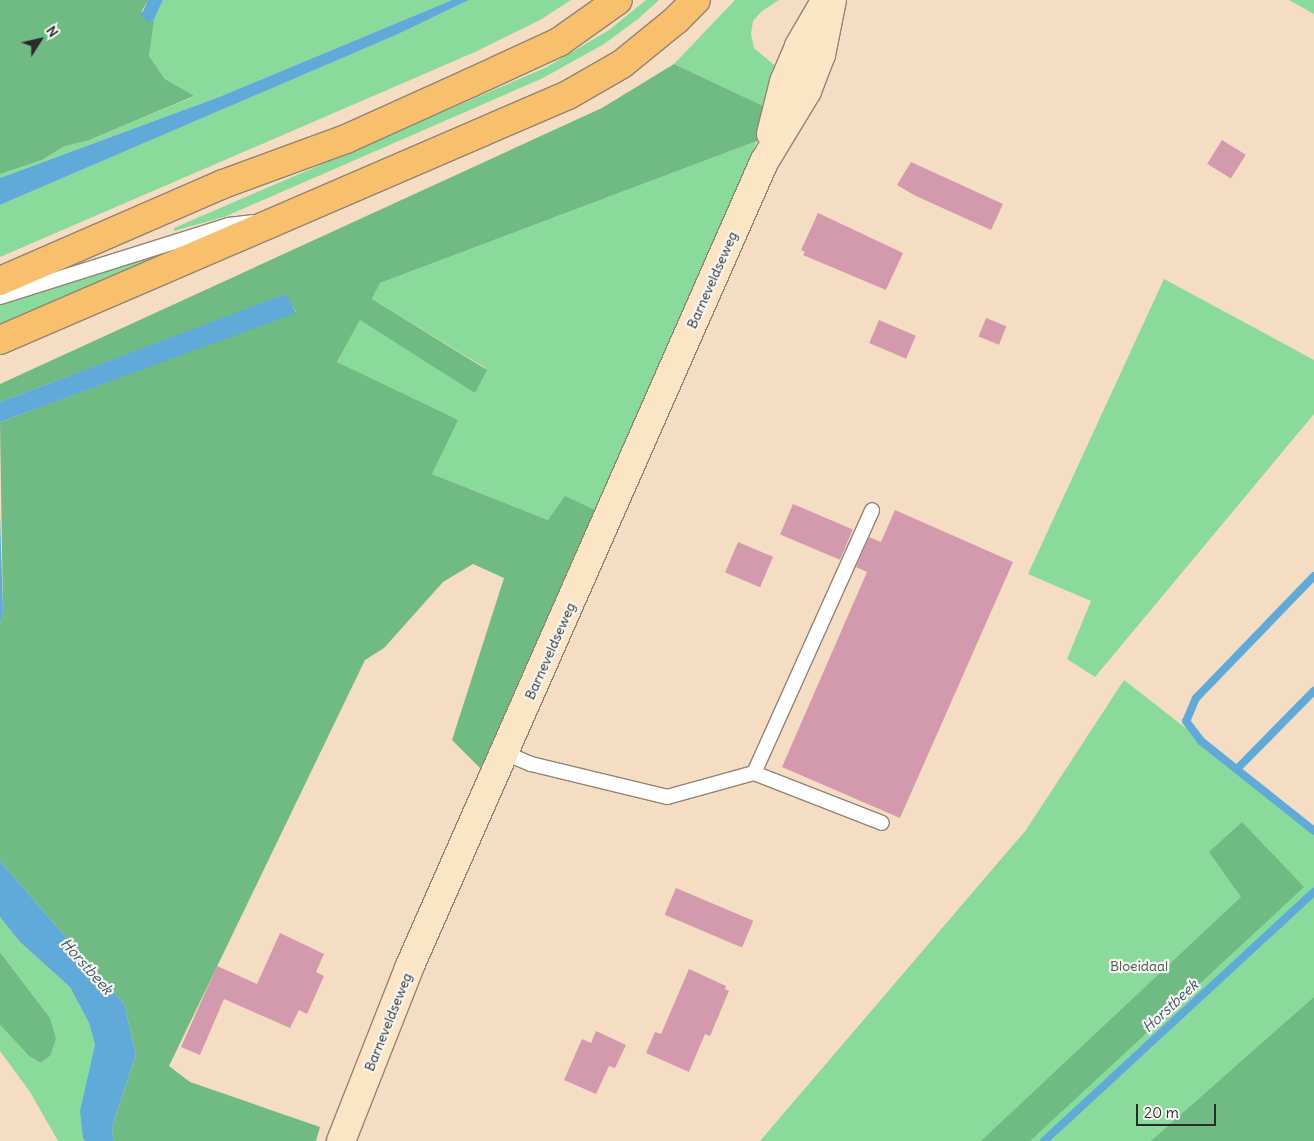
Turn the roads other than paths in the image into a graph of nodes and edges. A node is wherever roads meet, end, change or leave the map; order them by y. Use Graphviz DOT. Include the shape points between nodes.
graph roads {
  1 [pos="618,0"];
  2 [pos="696,0"];
  3 [pos="826,0"];
  4 [pos="832,0"];
  5 [pos="764,162"];
  6 [pos="278,219"];
  7 [pos="0,281"];
  8 [pos="0,297"];
  9 [pos="0,340"];
  10 [pos="872,510"];
  11 [pos="505,753"];
  12 [pos="754,773"];
  13 [pos="882,823"];
  14 [pos="340,1141"];
  1 -- 7 [label="highway" via="559,42 470,83 346,139 224,184"];
  2 -- 6 [label="highway" via="622,64 568,95"];
  3 -- 5 [label="street, Barneveldseweg" via="799,46 784,82"];
  4 -- 5 [label="street, Barneveldseweg" via="821,55 807,91"];
  5 -- 11 [label="street, Barneveldseweg"];
  6 -- 8 [label="lane" via="229,225"];
  6 -- 9 [label="highway"];
  10 -- 12 [label="lane"];
  11 -- 12 [label="lane" via="531,764 667,797"];
  11 -- 14 [label="street, Barneveldseweg" via="409,968"];
  12 -- 13 [label="lane"];
}
